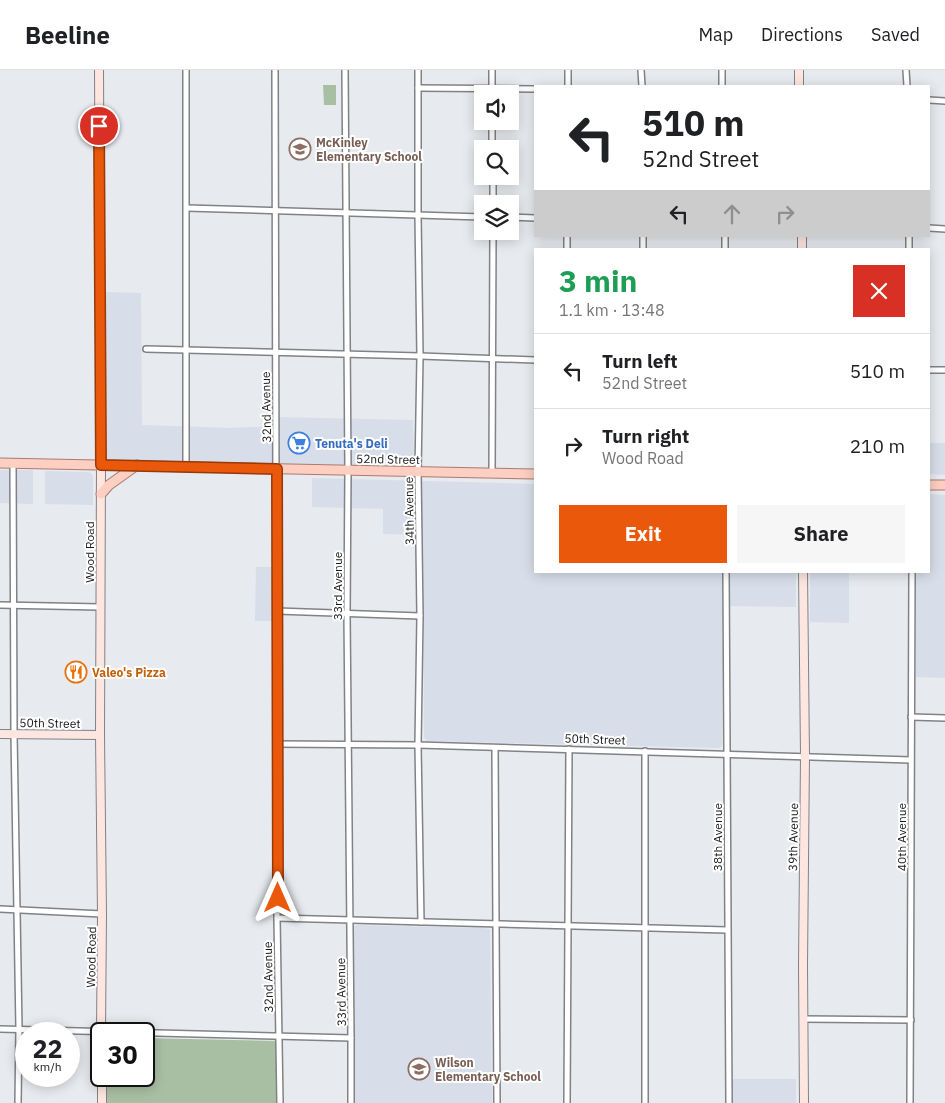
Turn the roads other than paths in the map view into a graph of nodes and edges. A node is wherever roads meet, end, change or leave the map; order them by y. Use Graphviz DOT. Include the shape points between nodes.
graph roads {
  1 [pos="99,70"];
  2 [pos="186,70"];
  3 [pos="275,70"];
  4 [pos="345,70"];
  5 [pos="418,70"];
  6 [pos="492,70"];
  7 [pos="568,70"];
  8 [pos="642,70"];
  9 [pos="722,70"];
  10 [pos="798,70"];
  11 [pos="906,70"];
  12 [pos="492,85"];
  13 [pos="568,85"];
  14 [pos="642,85"];
  15 [pos="722,85"];
  16 [pos="799,85"];
  17 [pos="906,85"];
  18 [pos="418,88"];
  19 [pos="534,89"];
  20 [pos="474,90"];
  21 [pos="519,90"];
  22 [pos="930,100"];
  23 [pos="945,101"];
  24 [pos="187,208"];
  25 [pos="275,211"];
  26 [pos="347,213"];
  27 [pos="418,215"];
  28 [pos="474,217"];
  29 [pos="519,217"];
  30 [pos="534,218"];
  31 [pos="930,228"];
  32 [pos="945,229"];
  33 [pos="493,240"];
  34 [pos="146,349"];
  35 [pos="187,350"];
  36 [pos="275,353"];
  37 [pos="347,354"];
  38 [pos="420,356"];
  39 [pos="493,359"];
  40 [pos="534,360"];
  41 [pos="930,370"];
  42 [pos="945,370"];
  43 [pos="0,463"];
  44 [pos="14,463"];
  45 [pos="101,465"];
  46 [pos="137,465"];
  47 [pos="186,466"];
  48 [pos="277,469"];
  49 [pos="348,470"];
  50 [pos="418,472"];
  51 [pos="492,474"];
  52 [pos="534,474"];
  53 [pos="930,485"];
  54 [pos="945,485"];
  55 [pos="101,494"];
  56 [pos="726,573"];
  57 [pos="803,573"];
  58 [pos="912,573"];
  59 [pos="0,605"];
  60 [pos="14,606"];
  61 [pos="100,607"];
  62 [pos="277,611"];
  63 [pos="347,614"];
  64 [pos="420,616"];
  65 [pos="911,717"];
  66 [pos="945,718"];
  67 [pos="0,734"];
  68 [pos="14,734"];
  69 [pos="100,735"];
  70 [pos="278,744"];
  71 [pos="348,744"];
  72 [pos="418,745"];
  73 [pos="495,748"];
  74 [pos="569,749"];
  75 [pos="645,752"];
  76 [pos="727,754"];
  77 [pos="805,756"];
  78 [pos="912,760"];
  79 [pos="0,910"];
  80 [pos="16,910"];
  81 [pos="102,914"];
  82 [pos="278,918"];
  83 [pos="350,919"];
  84 [pos="421,922"];
  85 [pos="496,924"];
  86 [pos="569,926"];
  87 [pos="644,928"];
  88 [pos="728,930"];
  89 [pos="804,1019"];
  90 [pos="911,1020"];
  91 [pos="19,1022"];
  92 [pos="101,1022"];
  93 [pos="0,1029"];
  94 [pos="15,1029"];
  95 [pos="155,1034"];
  96 [pos="279,1036"];
  97 [pos="351,1038"];
  98 [pos="18,1087"];
  99 [pos="102,1087"];
  100 [pos="18,1103"];
  101 [pos="102,1103"];
  102 [pos="280,1103"];
  103 [pos="351,1103"];
  104 [pos="497,1103"];
  105 [pos="567,1103"];
  106 [pos="645,1103"];
  107 [pos="729,1103"];
  108 [pos="804,1103"];
  109 [pos="910,1103"];
  1 -- 45 [label="street, Wood Road"];
  2 -- 24 [label="street"];
  3 -- 25 [label="street, 32nd Avenue"];
  4 -- 26 [label="street, 33rd Avenue"];
  5 -- 18 [label="street, 34th Avenue"];
  6 -- 12 [label="street"];
  7 -- 13 [label="street"];
  8 -- 14 [label="street"];
  9 -- 15 [label="street"];
  10 -- 16 [label="street"];
  11 -- 17 [label="street"];
  18 -- 20 [label="street"];
  18 -- 27 [label="street, 34th Avenue"];
  19 -- 21 [label="street"];
  22 -- 23 [label="street"];
  24 -- 25 [label="street"];
  24 -- 35 [label="street"];
  25 -- 26 [label="street"];
  25 -- 36 [label="street, 32nd Avenue"];
  26 -- 27 [label="street"];
  26 -- 37 [label="street, 33rd Avenue"];
  27 -- 28 [label="street"];
  27 -- 38 [label="street, 34th Avenue"];
  29 -- 30 [label="street"];
  31 -- 32 [label="street"];
  33 -- 39 [label="street"];
  34 -- 35 [label="street"];
  35 -- 36 [label="street"];
  35 -- 47 [label="street"];
  36 -- 37 [label="street"];
  36 -- 48 [label="street, 32nd Avenue"];
  37 -- 38 [label="street"];
  37 -- 49 [label="street, 33rd Avenue"];
  38 -- 39 [label="street"];
  38 -- 50 [label="street, 34th Avenue"];
  39 -- 40 [label="street"];
  39 -- 51 [label="street"];
  41 -- 42 [label="street"];
  43 -- 44 [label="main road, 52nd Street"];
  44 -- 45 [label="main road, 52nd Street"];
  44 -- 60 [label="street"];
  45 -- 46 [label="main road, 52nd Street"];
  45 -- 55 [label="street, Wood Road"];
  46 -- 47 [label="main road, 52nd Street"];
  46 -- 55 [label="main road"];
  47 -- 48 [label="main road, 52nd Street"];
  48 -- 49 [label="main road, 52nd Street"];
  48 -- 62 [label="street, 32nd Avenue"];
  49 -- 50 [label="main road, 52nd Street"];
  49 -- 63 [label="street, 33rd Avenue"];
  50 -- 51 [label="main road, 52nd Street"];
  50 -- 64 [label="street, 34th Avenue"];
  51 -- 52 [label="main road, 52nd Street"];
  53 -- 54 [label="main road"];
  55 -- 61 [label="street, Wood Road"];
  56 -- 76 [label="street, 38th Avenue"];
  57 -- 77 [label="street, 39th Avenue"];
  58 -- 65 [label="street, 40th Avenue"];
  59 -- 60 [label="street"];
  60 -- 61 [label="street"];
  60 -- 68 [label="street"];
  61 -- 69 [label="street, Wood Road"];
  62 -- 63 [label="street"];
  62 -- 70 [label="street, 32nd Avenue"];
  63 -- 64 [label="street"];
  63 -- 71 [label="street, 33rd Avenue"];
  64 -- 72 [label="street, 34th Avenue"];
  65 -- 66 [label="street"];
  65 -- 78 [label="street, 40th Avenue"];
  67 -- 68 [label="street, 50th Street"];
  68 -- 69 [label="street, 50th Street"];
  68 -- 80 [label="street"];
  69 -- 81 [label="street, Wood Road"];
  70 -- 71 [label="street, 50th Street"];
  70 -- 82 [label="street, 32nd Avenue"];
  71 -- 72 [label="street, 50th Street"];
  71 -- 83 [label="street, 33rd Avenue"];
  72 -- 73 [label="street, 50th Street"];
  72 -- 84 [label="street, 34th Avenue"];
  73 -- 74 [label="street, 50th Street"];
  73 -- 85 [label="street"];
  74 -- 75 [label="street, 50th Street"];
  74 -- 86 [label="street"];
  75 -- 76 [label="street, 50th Street"];
  75 -- 87 [label="street"];
  76 -- 77 [label="street, 50th Street"];
  76 -- 88 [label="street, 38th Avenue"];
  77 -- 78 [label="street, 50th Street"];
  77 -- 89 [label="street, 39th Avenue"];
  78 -- 90 [label="street, 40th Avenue"];
  79 -- 80 [label="street"];
  80 -- 81 [label="street"];
  80 -- 91 [label="street"];
  81 -- 92 [label="street, Wood Road"];
  82 -- 83 [label="street"];
  82 -- 96 [label="street, 32nd Avenue"];
  83 -- 84 [label="street"];
  83 -- 97 [label="street, 33rd Avenue"];
  84 -- 85 [label="street"];
  85 -- 86 [label="street"];
  85 -- 104 [label="street"];
  86 -- 87 [label="street"];
  86 -- 105 [label="street"];
  87 -- 88 [label="street"];
  87 -- 106 [label="street"];
  88 -- 107 [label="street, 38th Avenue"];
  89 -- 90 [label="street"];
  89 -- 108 [label="street, 39th Avenue"];
  90 -- 109 [label="street, 40th Avenue"];
  93 -- 94 [label="street"];
  95 -- 96 [label="street"];
  96 -- 97 [label="street"];
  96 -- 102 [label="street, 32nd Avenue"];
  97 -- 103 [label="street, 33rd Avenue"];
  98 -- 100 [label="street"];
  99 -- 101 [label="street"];
}
